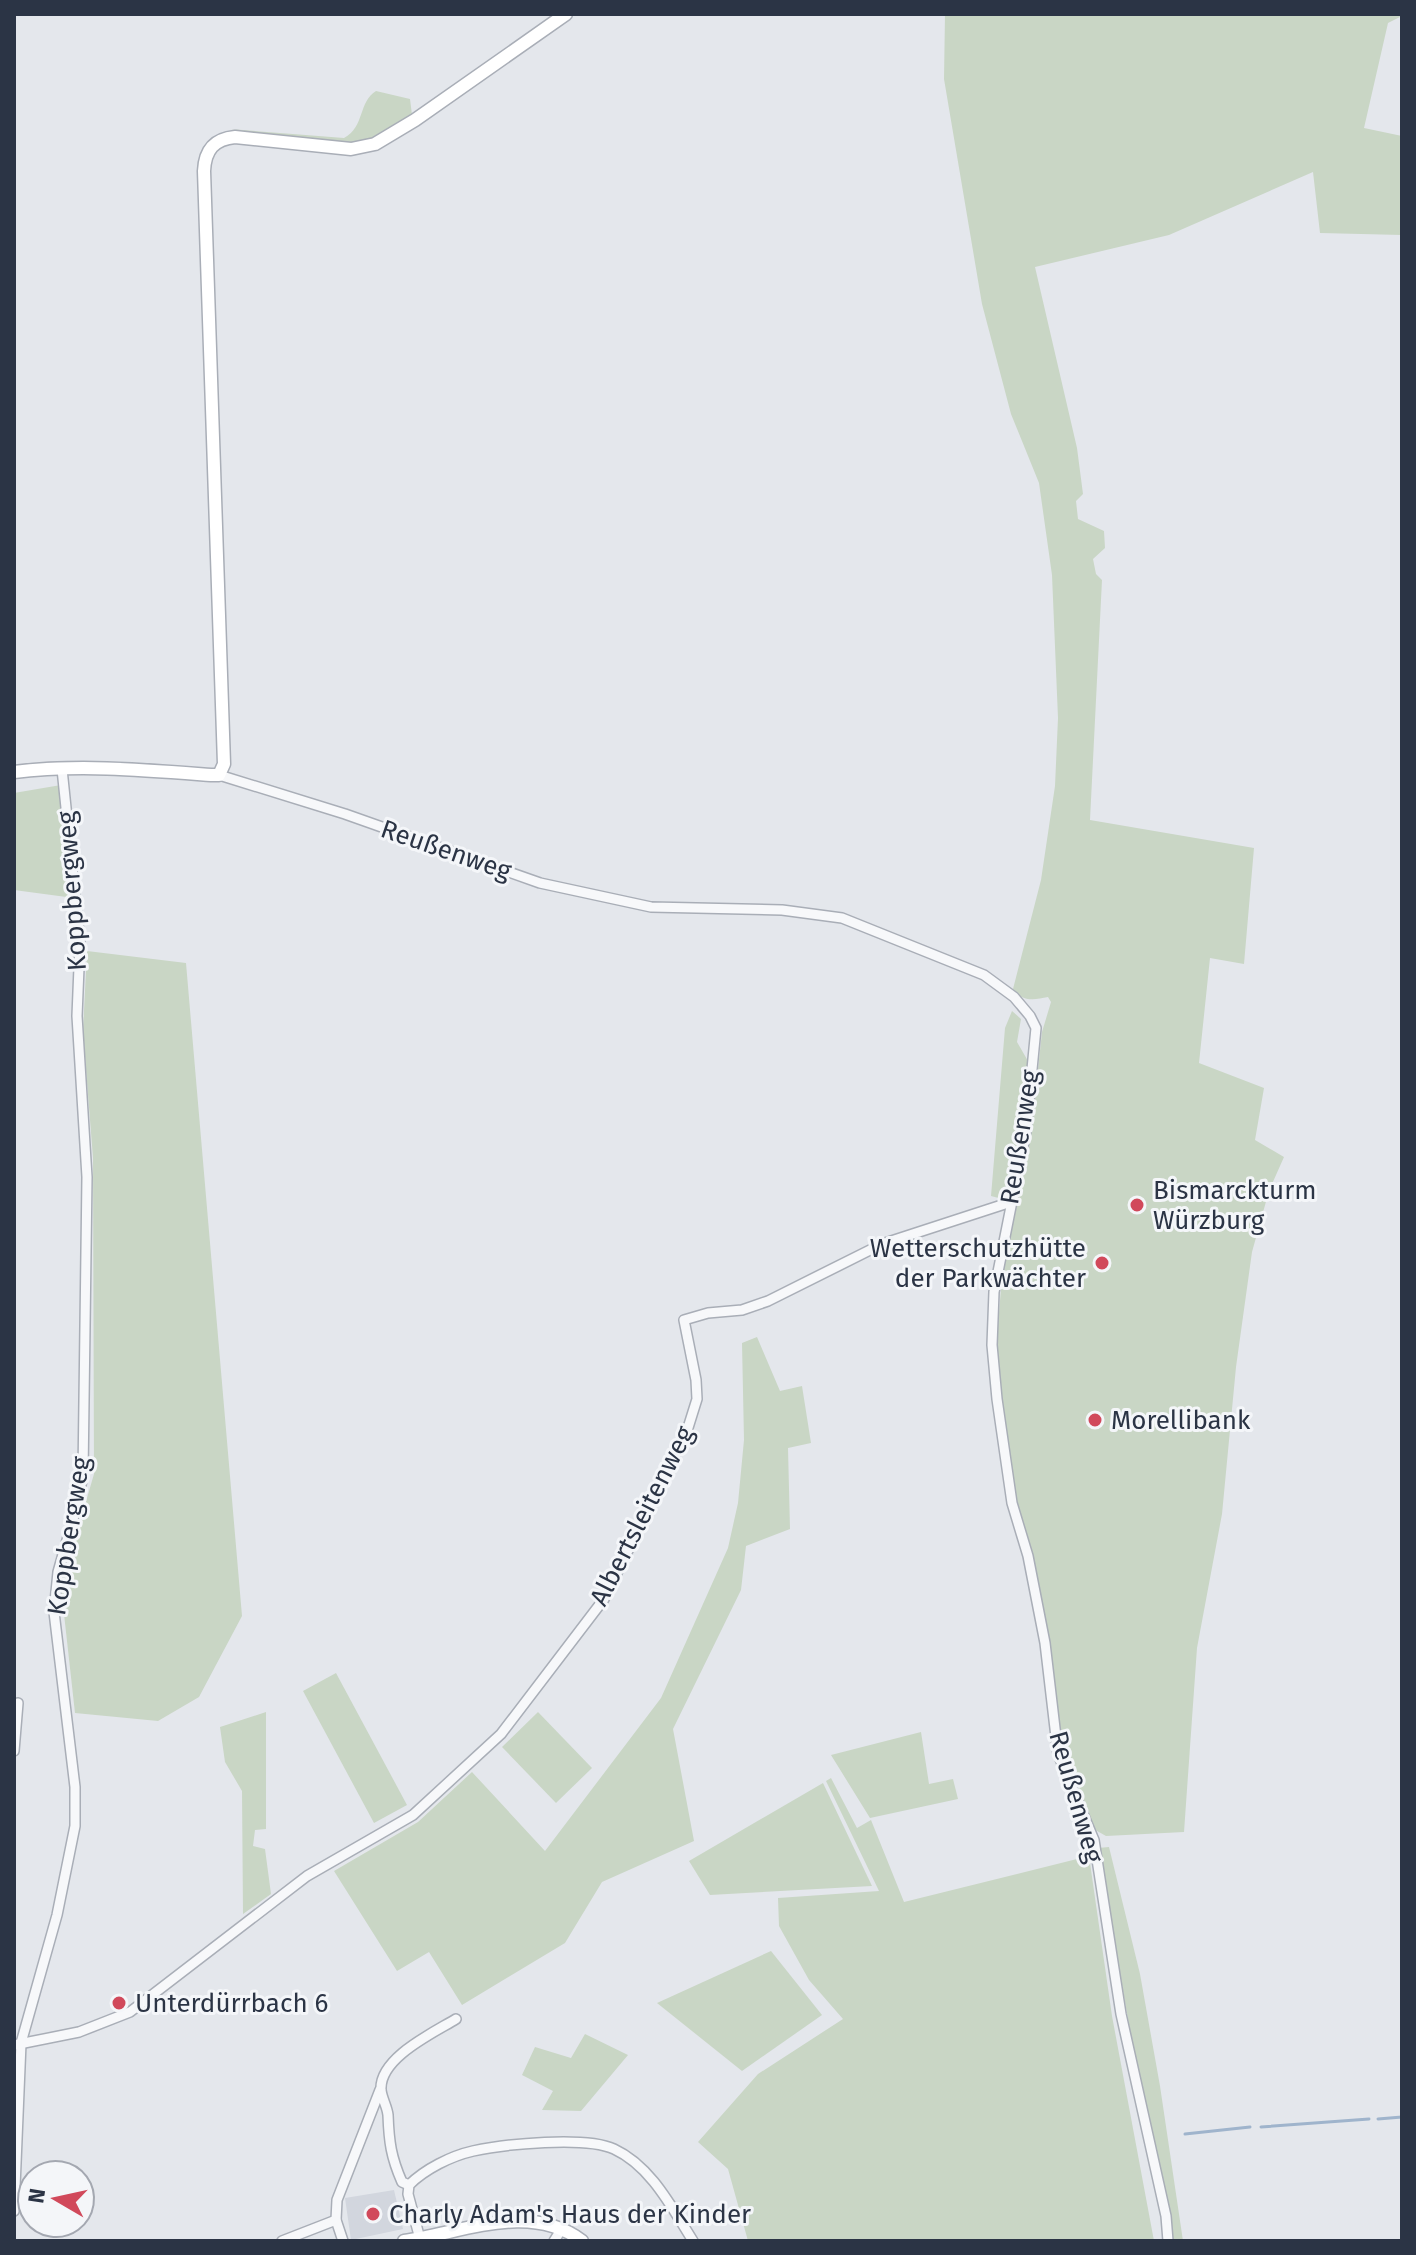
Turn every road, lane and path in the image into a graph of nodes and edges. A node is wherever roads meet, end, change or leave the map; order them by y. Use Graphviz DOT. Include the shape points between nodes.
graph roads {
  1 [pos="566,14"];
  2 [pos="62,769"];
  3 [pos="14,772"];
  4 [pos="219,775"];
  5 [pos="1011,1202"];
  6 [pos="18,1703"];
  7 [pos="14,1751"];
  8 [pos="456,2019"];
  9 [pos="17,2044"];
  10 [pos="381,2089"];
  11 [pos="409,2185"];
  12 [pos="14,2200"];
  13 [pos="14,2211"];
  14 [pos="336,2220"];
  15 [pos="558,2235"];
  16 [pos="420,2239"];
  17 [pos="282,2241"];
  18 [pos="343,2241"];
  19 [pos="404,2241"];
  20 [pos="582,2241"];
  21 [pos="693,2241"];
  22 [pos="1168,2241"];
  1 -- 4 [label="street" via="375,144 351,149 235,137 216,142 207,152 224,764"];
  2 -- 3 [label="street"];
  2 -- 4 [label="street"];
  2 -- 9 [label="street, Koppbergweg" via="80,943 77,1016 87,1177 83,1475 58,1572 54,1612 75,1826 57,1915"];
  4 -- 5 [label="street, Reußenweg" via="540,883 651,907 782,910 842,918 984,975 1014,997 1036,1028 1026,1131"];
  5 -- 9 [label="street, Albertsleitenweg" via="882,1244 768,1301 684,1320 697,1399 687,1431 604,1599 501,1734 413,1815 307,1876 130,2012 79,2032"];
  5 -- 22 [label="street, Reußenweg" via="994,1292 992,1345 1002,1444 1045,1643 1058,1754 1094,1840 1121,2014"];
  6 -- 7 [label="street"];
  8 -- 10 [label="street" via="401,2053"];
  9 -- 12 [label="street, Koppbergweg"];
  10 -- 11 [label="street" via="388,2110 388,2143 402,2182"];
  10 -- 14 [label="street" via="337,2200"];
  11 -- 16 [label="street"];
  11 -- 21 [label="street" via="439,2164 472,2151 585,2142 614,2149 652,2178"];
  12 -- 13 [label="street, Koppbergweg"];
  14 -- 17 [label="street"];
  14 -- 18 [label="street"];
  15 -- 16 [label="street" via="545,2223 525,2220"];
  15 -- 20 [label="street"];
  16 -- 19 [label="street"];
}
